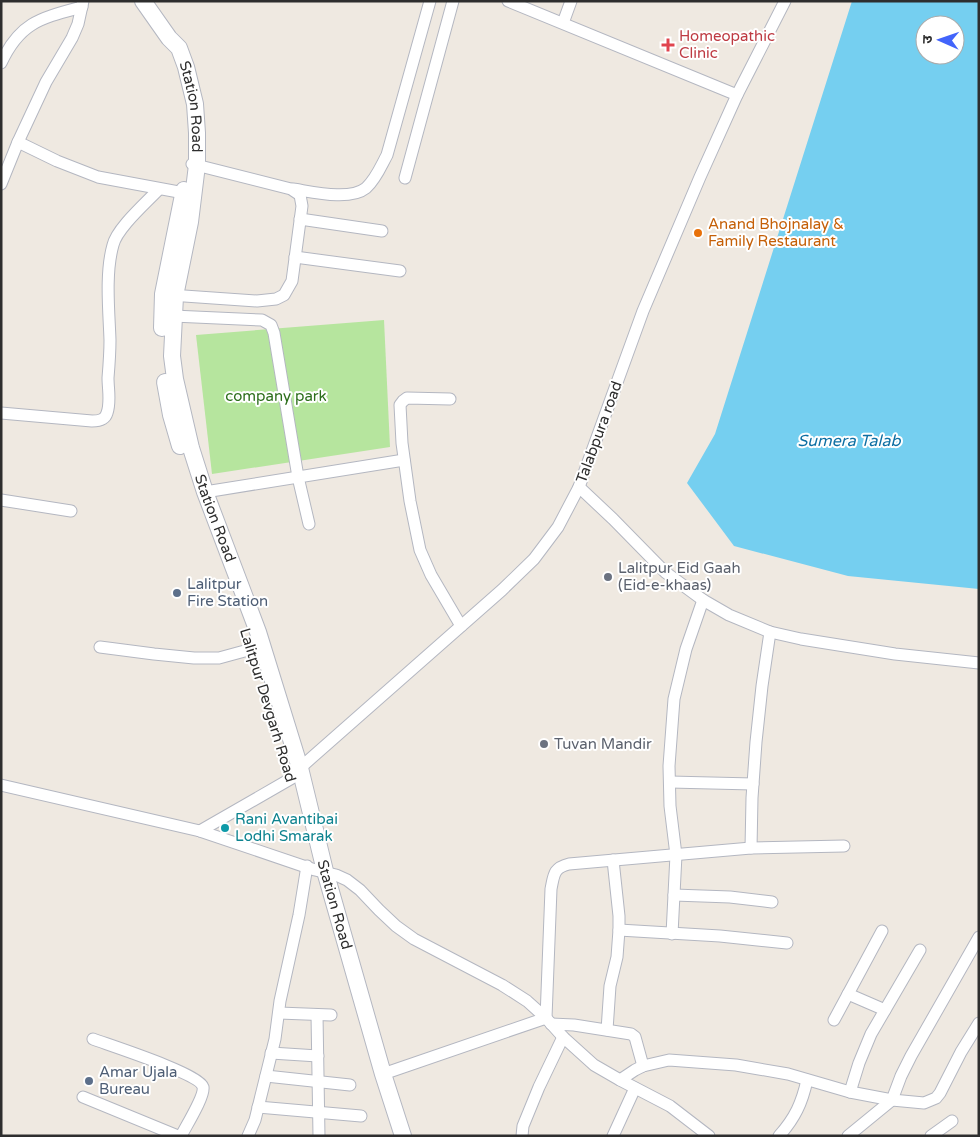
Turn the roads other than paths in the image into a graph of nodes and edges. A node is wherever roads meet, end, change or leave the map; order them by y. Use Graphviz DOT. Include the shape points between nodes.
graph roads {
  1 [pos="143,1"];
  2 [pos="430,1"];
  3 [pos="453,1"];
  4 [pos="508,1"];
  5 [pos="571,1"];
  6 [pos="786,1"];
  7 [pos="82,4"];
  8 [pos="534,6"];
  9 [pos="562,24"];
  10 [pos="1,63"];
  11 [pos="738,95"];
  12 [pos="18,142"];
  13 [pos="193,164"];
  14 [pos="405,178"];
  15 [pos="1,184"];
  16 [pos="159,189"];
  17 [pos="291,189"];
  18 [pos="184,193"];
  19 [pos="300,219"];
  20 [pos="382,231"];
  21 [pos="295,257"];
  22 [pos="400,271"];
  23 [pos="169,295"];
  24 [pos="173,316"];
  25 [pos="450,399"];
  26 [pos="1,413"];
  27 [pos="404,460"];
  28 [pos="298,477"];
  29 [pos="579,487"];
  30 [pos="205,492"];
  31 [pos="1,500"];
  32 [pos="71,512"];
  33 [pos="309,524"];
  34 [pos="703,600"];
  35 [pos="462,626"];
  36 [pos="770,632"];
  37 [pos="100,647"];
  38 [pos="252,649"];
  39 [pos="979,663"];
  40 [pos="296,773"];
  41 [pos="670,782"];
  42 [pos="753,784"];
  43 [pos="1,785"];
  44 [pos="200,831"];
  45 [pos="844,846"];
  46 [pos="751,848"];
  47 [pos="676,855"];
  48 [pos="613,860"];
  49 [pos="316,869"];
  50 [pos="674,895"];
  51 [pos="772,902"];
  52 [pos="619,930"];
  53 [pos="882,931"];
  54 [pos="672,934"];
  55 [pos="979,938"];
  56 [pos="788,943"];
  57 [pos="920,950"];
  58 [pos="848,994"];
  59 [pos="885,1010"];
  60 [pos="279,1013"];
  61 [pos="317,1014"];
  62 [pos="331,1015"];
  63 [pos="834,1020"];
  64 [pos="549,1021"];
  65 [pos="979,1023"];
  66 [pos="607,1030"];
  67 [pos="563,1037"];
  68 [pos="93,1039"];
  69 [pos="271,1053"];
  70 [pos="318,1056"];
  71 [pos="643,1066"];
  72 [pos="383,1074"];
  73 [pos="266,1076"];
  74 [pos="620,1080"];
  75 [pos="808,1080"];
  76 [pos="318,1082"];
  77 [pos="350,1085"];
  78 [pos="635,1088"];
  79 [pos="850,1092"];
  80 [pos="83,1098"];
  81 [pos="892,1100"];
  82 [pos="258,1107"];
  83 [pos="319,1113"];
  84 [pos="361,1116"];
  85 [pos="952,1121"];
  86 [pos="248,1135"];
  87 [pos="179,1136"];
  88 [pos="257,1136"];
  89 [pos="319,1136"];
  90 [pos="392,1136"];
  91 [pos="403,1136"];
  92 [pos="522,1136"];
  93 [pos="613,1136"];
  94 [pos="709,1136"];
  95 [pos="779,1136"];
  96 [pos="848,1136"];
  97 [pos="932,1136"];
  1 -- 13 [label="main road, Lalitpur Devgarh Road" via="169,38 187,114"];
  2 -- 17 [label="street" via="387,155 376,176 365,188 354,193 340,195"];
  3 -- 14 [label="street"];
  4 -- 8 [label="street"];
  5 -- 9 [label="street"];
  6 -- 11 [label="street, Talabpura road"];
  7 -- 10 [label="street" via="26,28 14,40"];
  7 -- 12 [label="street" via="72,38 46,82"];
  8 -- 9 [label="street"];
  9 -- 11 [label="street"];
  11 -- 29 [label="street, Talabpura road" via="644,311"];
  12 -- 15 [label="street"];
  12 -- 16 [label="street" via="98,177"];
  13 -- 17 [label="street"];
  13 -- 18 [label="main road, Lalitpur Devgarh Road"];
  13 -- 23 [label="main road, Station Road" via="190,222"];
  16 -- 18 [label="street"];
  16 -- 26 [label="street" via="113,243 108,294 109,402 104,418 92,421"];
  17 -- 19 [label="street" via="300,196"];
  18 -- 23 [label="main road, Lalitpur Devgarh Road"];
  19 -- 20 [label="street"];
  19 -- 21 [label="street"];
  21 -- 22 [label="street"];
  21 -- 23 [label="street" via="292,281 284,295 276,299 257,301"];
  23 -- 24 [label="main road, Station Road"];
  23 -- 38 [label="main road, Lalitpur Devgarh Road" via="161,362 171,415 194,493"];
  24 -- 28 [label="street" via="262,320 271,325"];
  24 -- 30 [label="main road, Station Road" via="175,379"];
  25 -- 27 [label="street" via="415,397 403,401 400,412"];
  27 -- 28 [label="street"];
  27 -- 35 [label="street" via="420,550"];
  28 -- 30 [label="street"];
  28 -- 33 [label="street"];
  29 -- 34 [label="street" via="665,572"];
  29 -- 35 [label="street, Talabpura road" via="558,527 534,559"];
  30 -- 40 [label="main road, Station Road" via="258,632"];
  31 -- 32 [label="street"];
  34 -- 36 [label="street"];
  34 -- 41 [label="street" via="686,649 674,699"];
  35 -- 40 [label="street, Talabpura road"];
  36 -- 39 [label="street" via="895,654"];
  36 -- 42 [label="street"];
  37 -- 38 [label="street" via="194,658 219,658"];
  38 -- 40 [label="main road, Lalitpur Devgarh Road"];
  40 -- 44 [label="street, Talabpura road"];
  40 -- 49 [label="main road, Lalitpur Devgarh Road"];
  41 -- 42 [label="street"];
  41 -- 47 [label="street"];
  42 -- 46 [label="street"];
  43 -- 44 [label="street"];
  44 -- 49 [label="street"];
  45 -- 46 [label="street"];
  46 -- 47 [label="street"];
  47 -- 48 [label="street"];
  47 -- 50 [label="street"];
  48 -- 52 [label="street"];
  48 -- 64 [label="street" via="568,864 555,871 551,889"];
  49 -- 60 [label="street" via="299,915"];
  49 -- 64 [label="street" via="347,880 414,939 502,985"];
  49 -- 72 [label="main road, Station Road"];
  49 -- 90 [label="main road, Lalitpur Devgarh Road" via="335,949"];
  50 -- 51 [label="street"];
  50 -- 54 [label="street"];
  52 -- 54 [label="street"];
  52 -- 66 [label="street"];
  53 -- 58 [label="street"];
  54 -- 56 [label="street"];
  55 -- 81 [label="street" via="911,1056"];
  57 -- 59 [label="street"];
  58 -- 59 [label="street"];
  58 -- 63 [label="street"];
  59 -- 79 [label="street" via="865,1048"];
  60 -- 61 [label="street"];
  60 -- 69 [label="street"];
  61 -- 62 [label="street"];
  61 -- 70 [label="street"];
  64 -- 66 [label="street"];
  64 -- 67 [label="street"];
  64 -- 72 [label="street"];
  65 -- 81 [label="street" via="936,1098 924,1103"];
  66 -- 71 [label="street" via="635,1037"];
  67 -- 74 [label="street" via="594,1065"];
  67 -- 92 [label="street" via="539,1087"];
  68 -- 87 [label="street" via="193,1077 201,1083 202,1096"];
  69 -- 70 [label="street"];
  69 -- 73 [label="street"];
  70 -- 76 [label="street"];
  71 -- 74 [label="street"];
  71 -- 75 [label="street" via="669,1060 736,1065"];
  72 -- 91 [label="main road, Station Road"];
  73 -- 76 [label="street"];
  73 -- 82 [label="street"];
  74 -- 78 [label="street"];
  75 -- 79 [label="street"];
  75 -- 95 [label="street" via="798,1110"];
  76 -- 77 [label="street"];
  76 -- 83 [label="street"];
  78 -- 93 [label="street"];
  78 -- 94 [label="street" via="670,1106"];
  79 -- 81 [label="street"];
  80 -- 87 [label="street"];
  81 -- 96 [label="street"];
  82 -- 83 [label="street"];
  82 -- 86 [label="street"];
  83 -- 84 [label="street"];
  83 -- 89 [label="street"];
  85 -- 97 [label="street"];
  86 -- 88 [label="street"];
}
